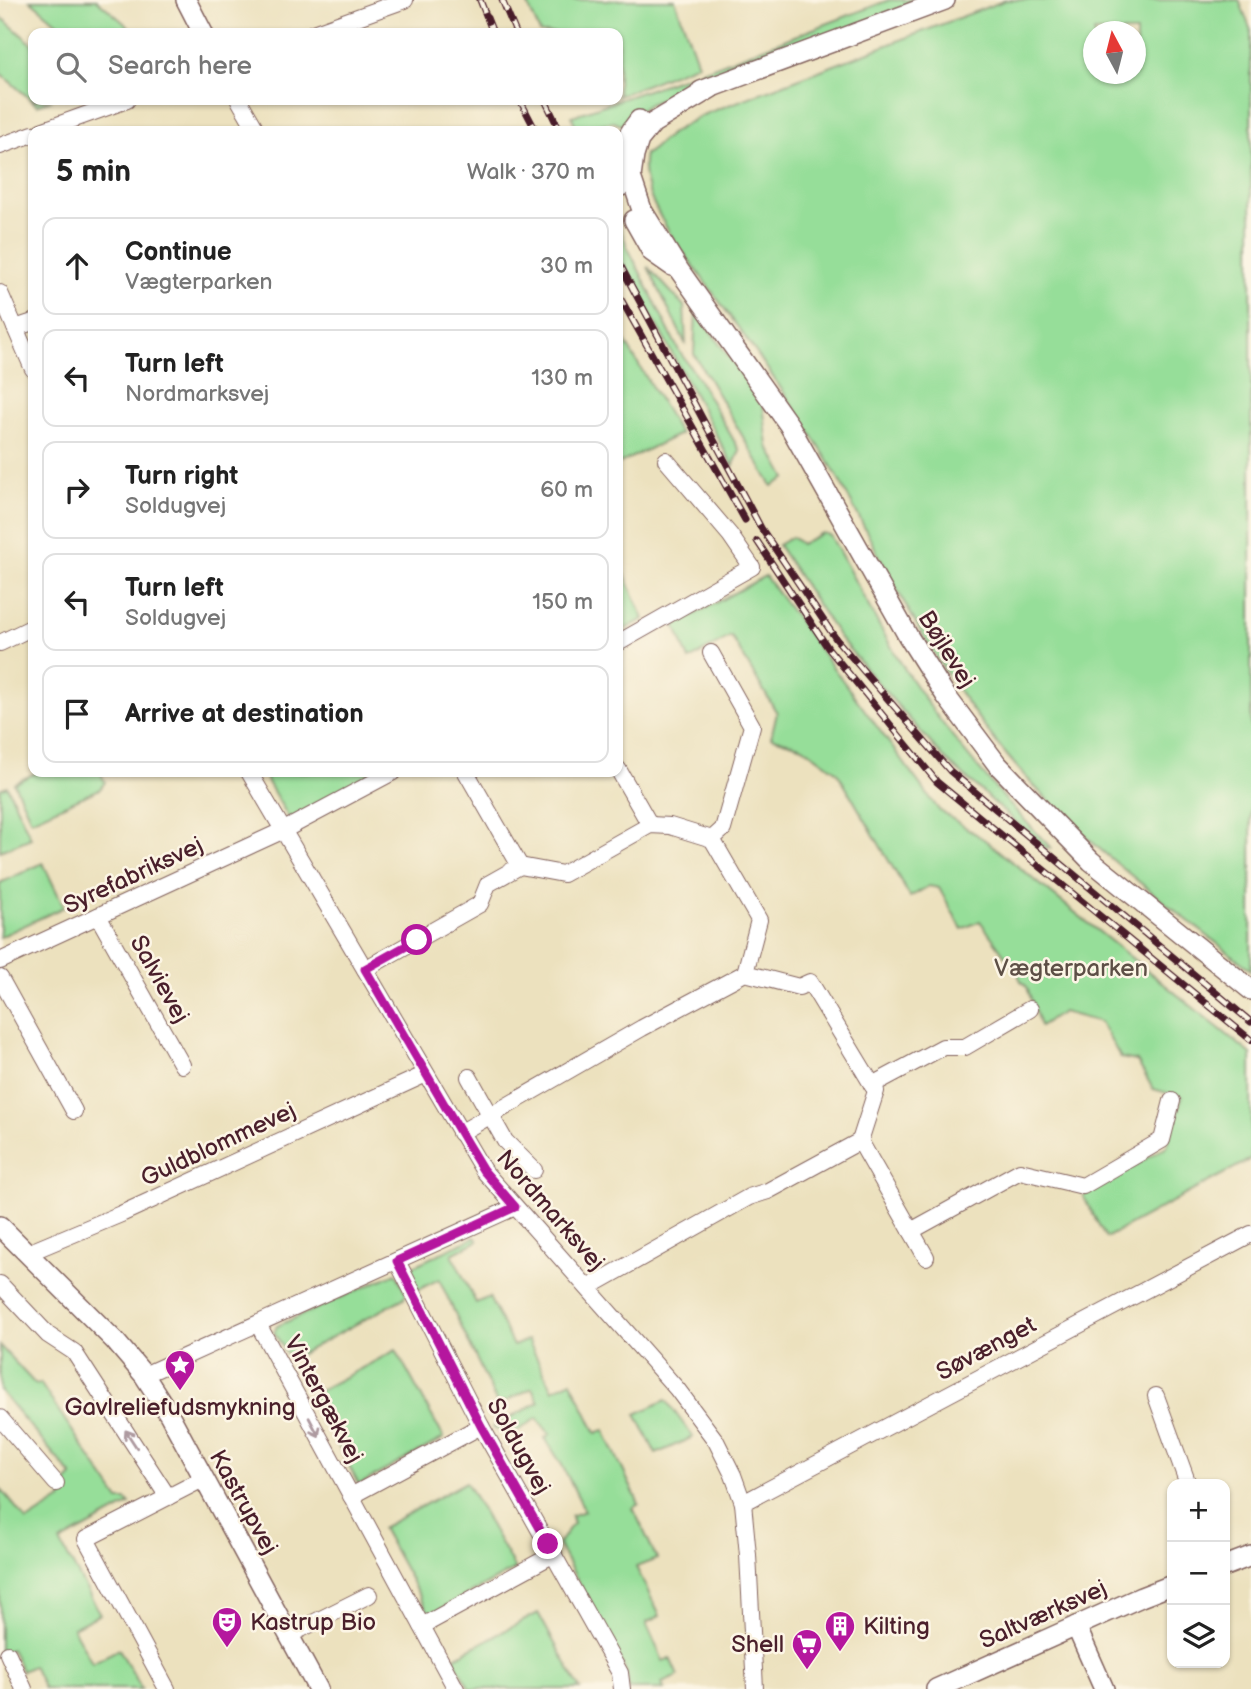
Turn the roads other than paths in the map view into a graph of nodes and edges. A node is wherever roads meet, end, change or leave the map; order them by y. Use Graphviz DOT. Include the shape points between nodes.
graph roads {
  1 [pos="186,0"];
  2 [pos="405,0"];
  3 [pos="945,0"];
  4 [pos="200,28"];
  5 [pos="327,28"];
  6 [pos="113,105"];
  7 [pos="242,105"];
  8 [pos="55,126"];
  9 [pos="254,126"];
  10 [pos="28,136"];
  11 [pos="623,145"];
  12 [pos="0,146"];
  13 [pos="623,193"];
  14 [pos="0,293"];
  15 [pos="28,324"];
  16 [pos="15,328"];
  17 [pos="28,358"];
  18 [pos="666,460"];
  19 [pos="28,629"];
  20 [pos="623,640"];
  21 [pos="0,643"];
  22 [pos="711,653"];
  23 [pos="252,777"];
  24 [pos="384,777"];
  25 [pos="469,777"];
  26 [pos="623,777"];
  27 [pos="650,825"];
  28 [pos="284,830"];
  29 [pos="712,839"];
  30 [pos="520,866"];
  31 [pos="99,916"];
  32 [pos="0,961"];
  33 [pos="365,969"];
  34 [pos="745,974"];
  35 [pos="0,978"];
  36 [pos="1251,990"];
  37 [pos="1030,1009"];
  38 [pos="182,1065"];
  39 [pos="426,1074"];
  40 [pos="469,1077"];
  41 [pos="872,1085"];
  42 [pos="1172,1101"];
  43 [pos="74,1111"];
  44 [pos="491,1116"];
  45 [pos="460,1133"];
  46 [pos="860,1141"];
  47 [pos="534,1170"];
  48 [pos="515,1207"];
  49 [pos="0,1226"];
  50 [pos="911,1231"];
  51 [pos="1251,1234"];
  52 [pos="28,1253"];
  53 [pos="926,1257"];
  54 [pos="397,1261"];
  55 [pos="0,1284"];
  56 [pos="589,1287"];
  57 [pos="258,1324"];
  58 [pos="144,1376"];
  59 [pos="1156,1396"];
  60 [pos="0,1418"];
  61 [pos="481,1426"];
  62 [pos="203,1479"];
  63 [pos="1186,1479"];
  64 [pos="56,1483"];
  65 [pos="351,1496"];
  66 [pos="168,1497"];
  67 [pos="743,1503"];
  68 [pos="554,1555"];
  69 [pos="1251,1556"];
  70 [pos="1230,1564"];
  71 [pos="1167,1587"];
  72 [pos="369,1595"];
  73 [pos="422,1626"];
  74 [pos="1076,1626"];
  75 [pos="289,1635"];
  76 [pos="8,1654"];
  77 [pos="24,1689"];
  78 [pos="167,1689"];
  79 [pos="318,1689"];
  80 [pos="456,1689"];
  81 [pos="622,1689"];
  82 [pos="755,1689"];
  83 [pos="936,1689"];
  84 [pos="1104,1689"];
  1 -- 4 [label="street"];
  2 -- 5 [label="street"];
  3 -- 11 [label="street, Bøjlevej" via="667,102 643,117"];
  6 -- 8 [label="street"];
  7 -- 9 [label="street"];
  10 -- 12 [label="street"];
  13 -- 36 [label="street, Bøjlevej" via="652,252 679,270 789,425 908,636 997,764 1091,861"];
  14 -- 16 [label="street"];
  15 -- 16 [label="street"];
  16 -- 17 [label="street"];
  18 -- 20 [label="street" via="752,567"];
  19 -- 21 [label="street"];
  22 -- 29 [label="street" via="752,726 723,829"];
  23 -- 28 [label="street, Nordmarksvej"];
  24 -- 28 [label="street, Syrefabriksvej"];
  25 -- 30 [label="street"];
  26 -- 27 [label="street"];
  27 -- 29 [label="street"];
  27 -- 30 [label="street" via="563,874"];
  28 -- 31 [label="street, Syrefabriksvej"];
  28 -- 33 [label="street, Nordmarksvej"];
  29 -- 34 [label="street" via="759,920"];
  30 -- 33 [label="street" via="488,884 480,904"];
  31 -- 32 [label="street, Syrefabriksvej"];
  31 -- 38 [label="street, Salvievej"];
  33 -- 39 [label="street, Nordmarksvej"];
  34 -- 41 [label="street" via="799,987 810,982"];
  34 -- 44 [label="street"];
  35 -- 43 [label="street"];
  37 -- 41 [label="street" via="965,1047 943,1046"];
  39 -- 45 [label="street, Nordmarksvej"];
  39 -- 52 [label="street, Guldblommevej"];
  40 -- 44 [label="street"];
  41 -- 46 [label="street" via="876,1091"];
  42 -- 50 [label="street" via="1162,1140 1083,1186 1020,1171"];
  44 -- 45 [label="street"];
  44 -- 47 [label="street" via="505,1141"];
  45 -- 48 [label="street, Nordmarksvej" via="483,1170"];
  46 -- 50 [label="street"];
  46 -- 56 [label="street" via="768,1191 749,1196"];
  48 -- 54 [label="street"];
  48 -- 56 [label="street, Nordmarksvej"];
  49 -- 52 [label="street, Kastrupvej"];
  50 -- 53 [label="street"];
  51 -- 67 [label="street, Søvænget"];
  52 -- 58 [label="street, Kastrupvej"];
  54 -- 57 [label="street"];
  54 -- 61 [label="street, Soldugvej"];
  66 -- 55 [label="street, one-way" via="74,1352 48,1335"];
  56 -- 67 [label="street, Nordmarksvej" via="703,1421 732,1471"];
  57 -- 58 [label="street"];
  57 -- 65 [label="street, Vintergækvej, one-way"];
  58 -- 62 [label="street, Kastrupvej"];
  59 -- 63 [label="street"];
  60 -- 64 [label="street"];
  61 -- 65 [label="street, Vintergækvej"];
  61 -- 68 [label="street, Soldugvej"];
  62 -- 66 [label="street"];
  62 -- 75 [label="street, Kastrupvej"];
  65 -- 73 [label="street, Vintergækvej"];
  66 -- 78 [label="street" via="86,1539"];
  67 -- 82 [label="street, Nordmarksvej"];
  68 -- 73 [label="street"];
  68 -- 81 [label="street, Soldugvej" via="620,1673"];
  69 -- 70 [label="street"];
  71 -- 74 [label="street, Saltværksvej"];
  72 -- 75 [label="street"];
  73 -- 80 [label="street, Vintergækvej"];
  74 -- 83 [label="street, Saltværksvej"];
  74 -- 84 [label="street"];
  75 -- 79 [label="street, Kastrupvej"];
  76 -- 77 [label="street"];
}
